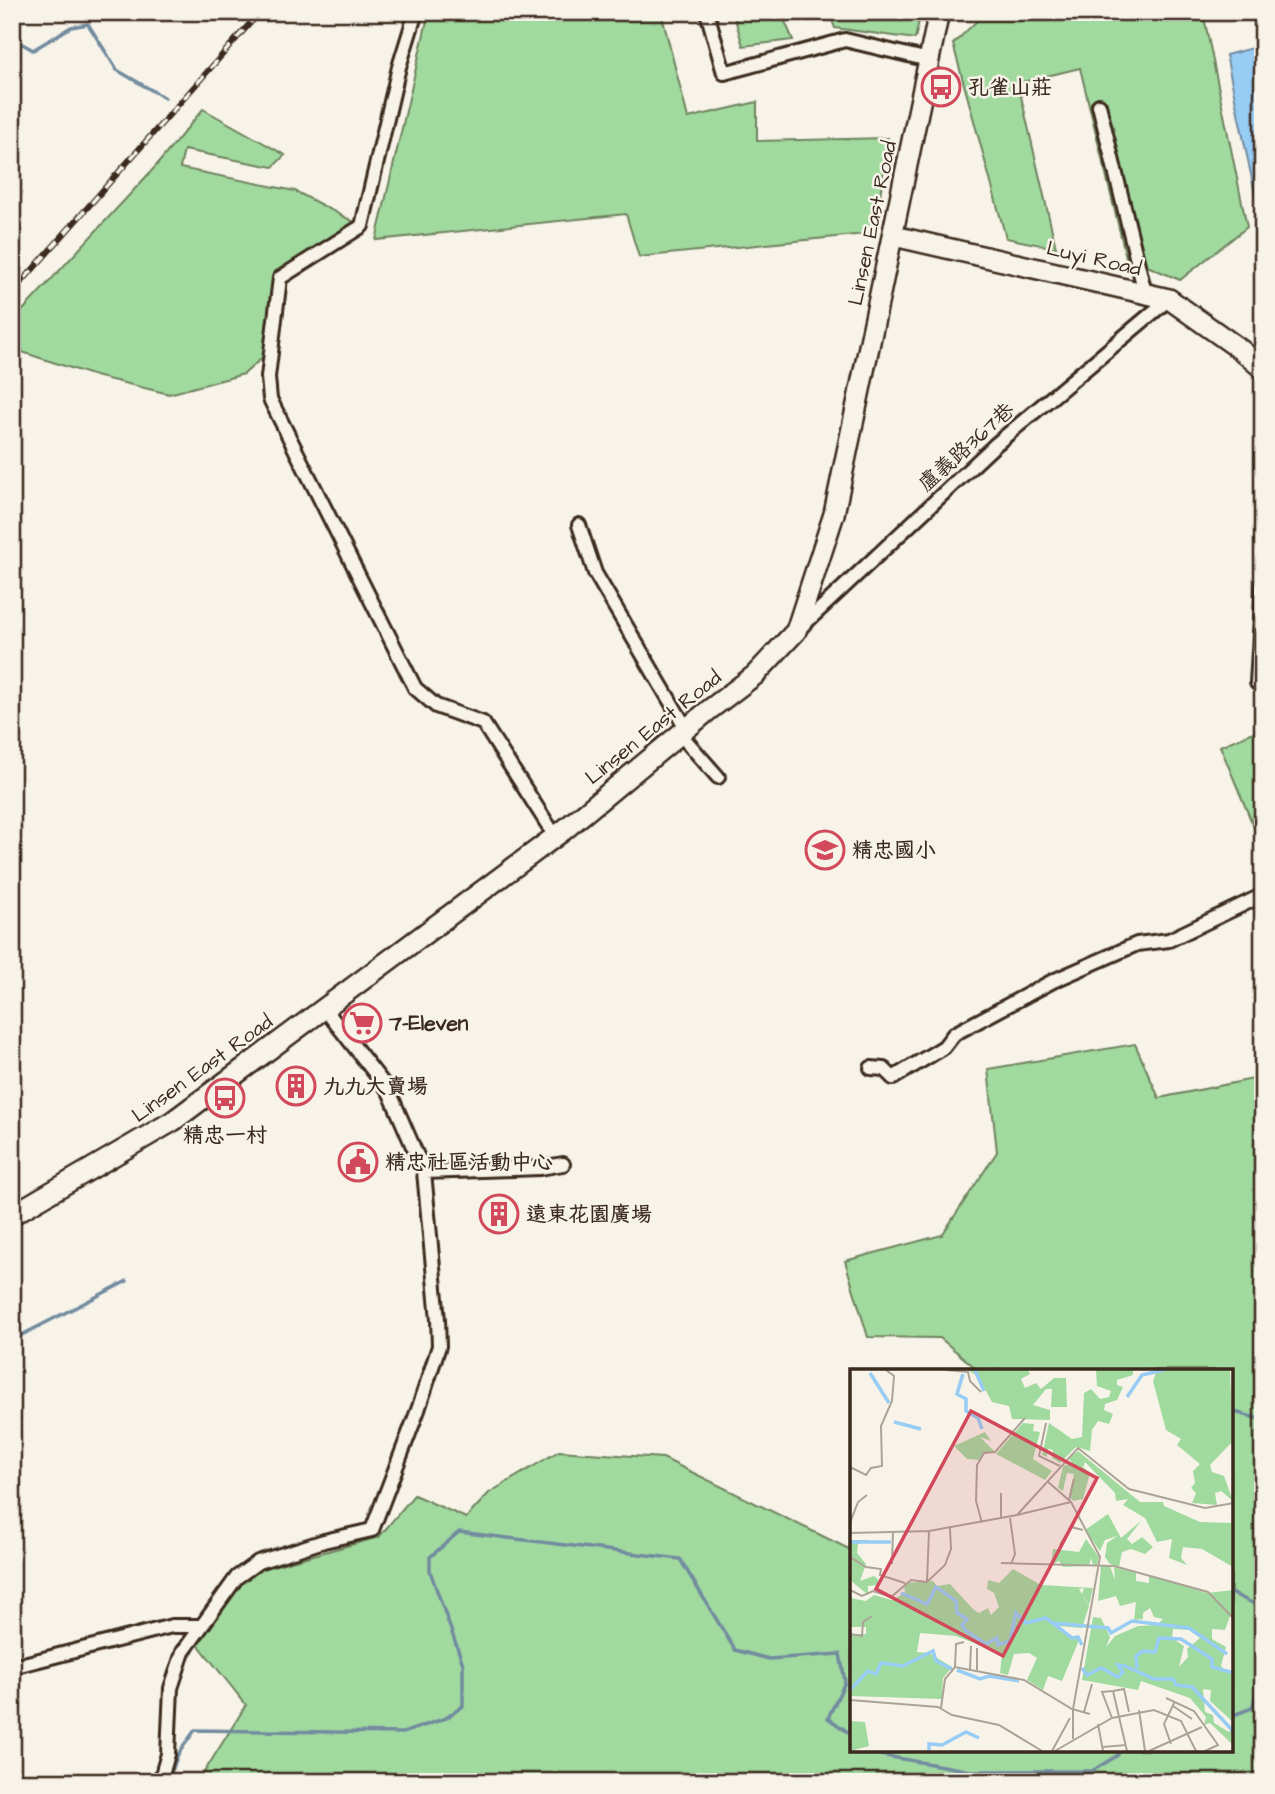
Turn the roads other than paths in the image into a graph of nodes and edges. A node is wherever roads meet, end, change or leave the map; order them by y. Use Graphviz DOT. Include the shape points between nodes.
graph roads {
  1 [pos="416,12"];
  2 [pos="706,12"];
  3 [pos="939,12"];
  4 [pos="929,60"];
  5 [pos="1099,104"];
  6 [pos="894,236"];
  7 [pos="1145,293"];
  8 [pos="1168,299"];
  9 [pos="1263,369"];
  10 [pos="579,525"];
  11 [pos="1263,584"];
  12 [pos="796,631"];
  13 [pos="1257,682"];
  14 [pos="683,731"];
  15 [pos="719,777"];
  16 [pos="555,836"];
  17 [pos="1263,895"];
  18 [pos="324,1008"];
  19 [pos="871,1068"];
  20 [pos="563,1164"];
  21 [pos="424,1171"];
  22 [pos="12,1215"];
  23 [pos="200,1626"];
  24 [pos="12,1667"];
  25 [pos="160,1782"];
  1 -- 16 [label="street" via="398,67 362,226 280,278 268,377 270,400 415,688 436,706 482,723"];
  2 -- 4 [label="street" via="724,73 845,40"];
  3 -- 4 [label="main road, Linsen East Road"];
  4 -- 6 [label="main road, Linsen East Road"];
  5 -- 7 [label="street"];
  6 -- 7 [label="main road, Luyi Road"];
  6 -- 12 [label="main road, Linsen East Road" via="834,514"];
  7 -- 8 [label="main road, Luyi Road"];
  8 -- 9 [label="main road, Luyi Road"];
  8 -- 12 [label="street, 盧義路367巷" via="995,445"];
  10 -- 14 [label="street" via="595,573"];
  11 -- 13 [label="street"];
  12 -- 14 [label="main road, Linsen East Road" via="755,675"];
  14 -- 15 [label="street"];
  14 -- 16 [label="main road, Linsen East Road"];
  16 -- 18 [label="main road, Linsen East Road"];
  17 -- 19 [label="street" via="1169,940 1137,944 1053,981 954,1034 944,1047 893,1078 884,1069"];
  18 -- 21 [label="street" via="389,1091"];
  18 -- 22 [label="main road, Linsen East Road" via="173,1121"];
  20 -- 21 [label="street"];
  21 -- 23 [label="street" via="439,1346 372,1530 258,1562 237,1577"];
  23 -- 24 [label="street" via="172,1626"];
  23 -- 25 [label="street" via="183,1652 171,1688 168,1754"];
}
